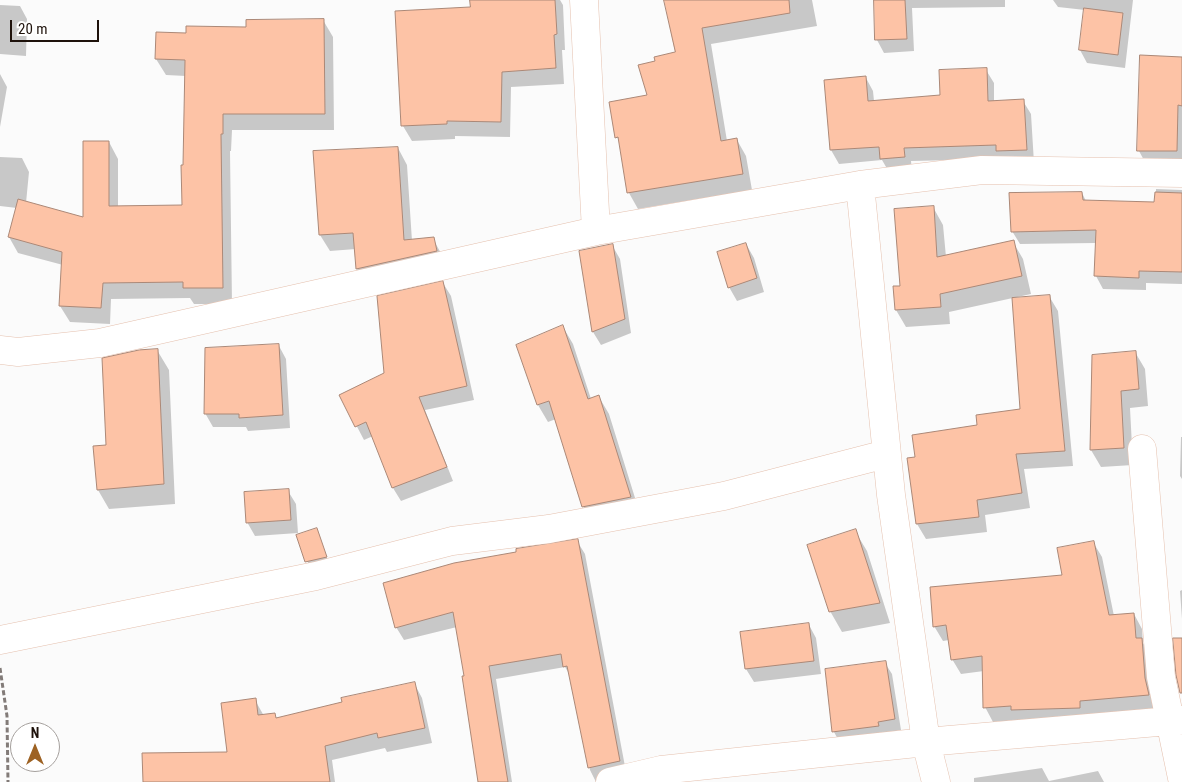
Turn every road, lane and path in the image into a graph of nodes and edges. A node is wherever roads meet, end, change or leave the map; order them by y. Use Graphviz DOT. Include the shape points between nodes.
graph roads {
  1 [pos="584,0"];
  2 [pos="1182,173"];
  3 [pos="860,185"];
  4 [pos="596,230"];
  5 [pos="0,350"];
  6 [pos="1142,449"];
  7 [pos="886,454"];
  8 [pos="0,640"];
  9 [pos="0,667"];
  10 [pos="1177,720"];
  11 [pos="926,742"];
  12 [pos="1182,778"];
  13 [pos="8,782"];
  14 [pos="610,782"];
  15 [pos="936,782"];
  1 -- 4 [label="street"];
  2 -- 3 [label="street" via="982,170"];
  3 -- 4 [label="street"];
  3 -- 7 [label="street"];
  4 -- 5 [label="street" via="100,343 18,352"];
  6 -- 10 [label="street" via="1161,677"];
  7 -- 8 [label="street" via="724,496 549,529 452,541 316,576"];
  7 -- 11 [label="street"];
  9 -- 13 [label="path" via="8,716"];
  10 -- 11 [label="street"];
  10 -- 12 [label="street"];
  11 -- 14 [label="street" via="661,770"];
  11 -- 15 [label="street"];
}
